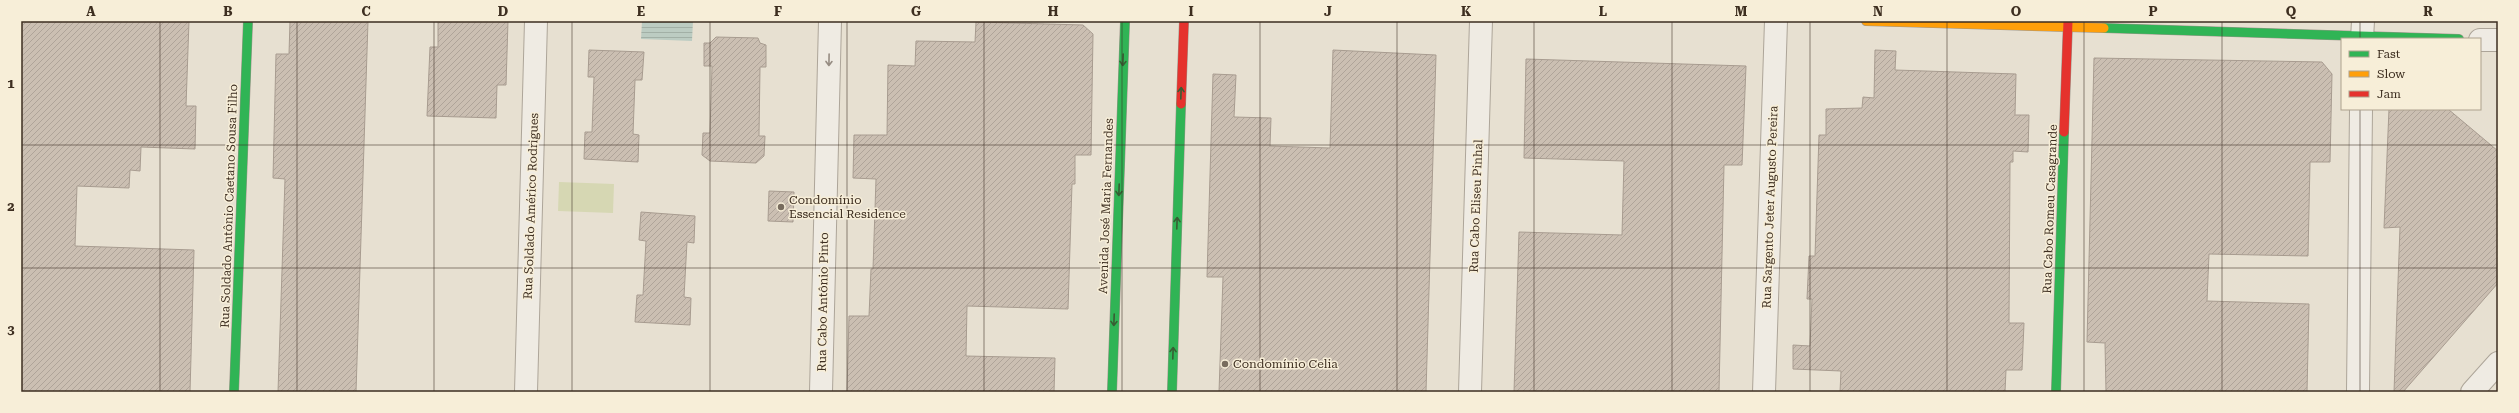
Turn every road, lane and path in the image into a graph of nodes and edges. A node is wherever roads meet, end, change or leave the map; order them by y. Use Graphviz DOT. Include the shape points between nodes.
graph roads {
  1 [pos="248,21"];
  2 [pos="536,21"];
  3 [pos="830,21"];
  4 [pos="1125,21"];
  5 [pos="1184,21"];
  6 [pos="1482,21"];
  7 [pos="1776,21"];
  8 [pos="1866,21"];
  9 [pos="2068,24"];
  10 [pos="2362,32"];
  11 [pos="2446,38"];
  12 [pos="2481,40"];
  13 [pos="2498,40"];
  14 [pos="2361,110"];
  15 [pos="2498,363"];
  16 [pos="234,392"];
  17 [pos="526,392"];
  18 [pos="821,392"];
  19 [pos="1112,392"];
  20 [pos="1172,392"];
  21 [pos="1470,392"];
  22 [pos="1764,392"];
  23 [pos="2056,392"];
  24 [pos="2358,392"];
  25 [pos="2472,392"];
  1 -- 16 [label="street, Rua Soldado Antônio Caetano Sousa Filho"];
  2 -- 17 [label="street, Rua Soldado Américo Rodrigues"];
  3 -- 18 [label="street, Rua Cabo Antônio Pinto, one-way"];
  4 -- 19 [label="street, Avenida José Maria Fernandes, one-way"];
  20 -- 5 [label="street, one-way"];
  6 -- 21 [label="street, Rua Cabo Eliseu Pinhal"];
  7 -- 22 [label="street, Rua Sargento Jeter Augusto Pereira"];
  8 -- 9 [label="street"];
  9 -- 10 [label="street"];
  9 -- 23 [label="street, Rua Cabo Romeu Casagrande"];
  10 -- 11 [label="street"];
  12 -- 13 [label="street"];
  14 -- 24 [label="street"];
  15 -- 25 [label="street"];
}
